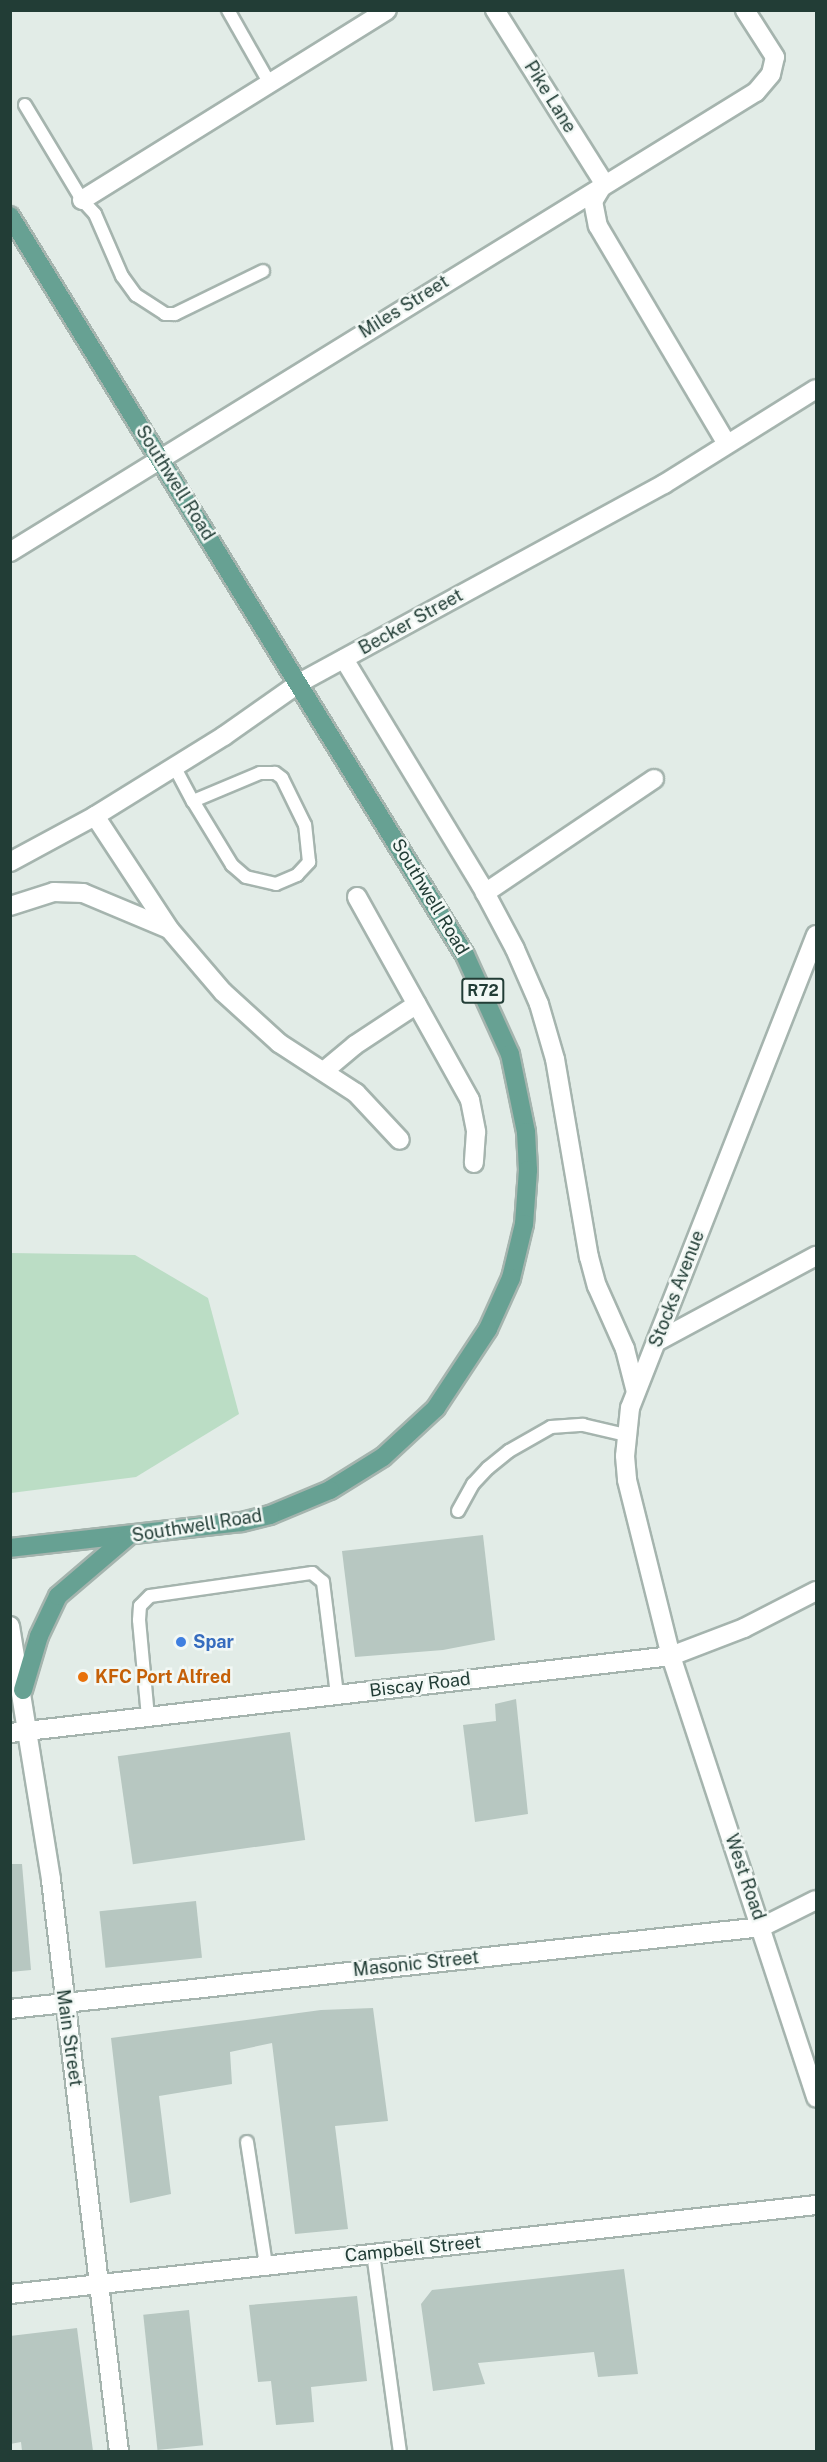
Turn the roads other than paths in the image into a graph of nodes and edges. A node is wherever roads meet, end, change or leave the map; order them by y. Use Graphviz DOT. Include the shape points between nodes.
graph roads {
  1 [pos="228,10"];
  2 [pos="387,10"];
  3 [pos="495,10"];
  4 [pos="745,10"];
  5 [pos="270,84"];
  6 [pos="25,105"];
  7 [pos="604,183"];
  8 [pos="82,200"];
  9 [pos="10,216"];
  10 [pos="263,271"];
  11 [pos="816,389"];
  12 [pos="727,444"];
  13 [pos="160,458"];
  14 [pos="10,552"];
  15 [pos="344,659"];
  16 [pos="299,682"];
  17 [pos="174,766"];
  18 [pos="654,779"];
  19 [pos="193,801"];
  20 [pos="95,816"];
  21 [pos="10,862"];
  22 [pos="485,893"];
  23 [pos="357,897"];
  24 [pos="10,906"];
  25 [pos="170,930"];
  26 [pos="816,934"];
  27 [pos="417,1004"];
  28 [pos="324,1071"];
  29 [pos="400,1140"];
  30 [pos="474,1163"];
  31 [pos="816,1256"];
  32 [pos="656,1342"];
  33 [pos="636,1392"];
  34 [pos="626,1434"];
  35 [pos="458,1510"];
  36 [pos="127,1538"];
  37 [pos="10,1548"];
  38 [pos="816,1591"];
  39 [pos="10,1626"];
  40 [pos="671,1656"];
  41 [pos="23,1690"];
  42 [pos="337,1695"];
  43 [pos="148,1717"];
  44 [pos="30,1731"];
  45 [pos="10,1733"];
  46 [pos="816,1900"];
  47 [pos="762,1927"];
  48 [pos="64,2002"];
  49 [pos="10,2009"];
  50 [pos="816,2098"];
  51 [pos="247,2142"];
  52 [pos="816,2205"];
  53 [pos="373,2253"];
  54 [pos="266,2265"];
  55 [pos="101,2283"];
  56 [pos="10,2294"];
  57 [pos="119,2451"];
  58 [pos="400,2451"];
  1 -- 5 [label="lane"];
  2 -- 5 [label="street"];
  3 -- 7 [label="street, Pike Lane"];
  4 -- 7 [label="street, Miles Street" via="769,48 774,66 756,92"];
  5 -- 8 [label="street"];
  6 -- 8 [label="lane"];
  7 -- 12 [label="street" via="593,201 598,226"];
  7 -- 13 [label="street, Miles Street"];
  8 -- 10 [label="lane" via="94,214 129,286 165,314 189,309"];
  9 -- 13 [label="main road, Southwell Road / R72"];
  11 -- 12 [label="street, Becker Street"];
  12 -- 15 [label="street, Becker Street" via="654,490"];
  13 -- 14 [label="street, Miles Street"];
  13 -- 16 [label="main road, Southwell Road / R72"];
  15 -- 16 [label="street, Becker Street"];
  15 -- 22 [label="street"];
  16 -- 17 [label="street, Becker Street"];
  16 -- 36 [label="main road, Southwell Road / R72" via="465,955 490,1005 510,1054 526,1132 524,1224 511,1278 472,1356 436,1408 383,1457 330,1490 270,1515"];
  17 -- 19 [label="lane"];
  17 -- 20 [label="street, Becker Street"];
  18 -- 22 [label="street"];
  19 -- 19 [label="lane" via="232,865 246,877 276,884 297,875 309,862 305,825 282,778 275,773 253,775"];
  20 -- 21 [label="street, Becker Street"];
  20 -- 25 [label="street"];
  22 -- 33 [label="street" via="515,949 542,1015 555,1059 589,1257 597,1286 625,1349"];
  23 -- 27 [label="street"];
  24 -- 25 [label="street" via="54,892 83,893"];
  25 -- 28 [label="street" via="249,1019"];
  26 -- 32 [label="street, Stocks Avenue"];
  27 -- 28 [label="street"];
  27 -- 30 [label="street" via="470,1100 476,1132"];
  28 -- 29 [label="street" via="356,1093"];
  31 -- 32 [label="street"];
  32 -- 33 [label="street, Stocks Avenue"];
  33 -- 34 [label="street, Stocks Avenue"];
  34 -- 35 [label="lane" via="583,1425 551,1427 488,1468 472,1484"];
  34 -- 40 [label="street, Stocks Avenue" via="627,1480"];
  36 -- 37 [label="main road, Southwell Road / R72"];
  36 -- 41 [label="main road" via="58,1596 42,1629"];
  38 -- 40 [label="street, Biscay Road" via="744,1628"];
  39 -- 41 [label="street, Main Street"];
  40 -- 42 [label="street, Biscay Road"];
  40 -- 47 [label="street, West Road"];
  41 -- 44 [label="street, Main Street"];
  42 -- 43 [label="street, Biscay Road"];
  42 -- 43 [label="lane" via="323,1582 312,1573 150,1596 140,1606 139,1620"];
  43 -- 44 [label="street, Biscay Road"];
  44 -- 45 [label="street, Biscay Road"];
  44 -- 48 [label="street, Main Street"];
  46 -- 47 [label="street, Masonic Street"];
  47 -- 48 [label="street, Masonic Street"];
  47 -- 50 [label="street, West Road"];
  48 -- 49 [label="street, Masonic Street"];
  48 -- 55 [label="street, Main Street"];
  51 -- 54 [label="lane"];
  52 -- 53 [label="street, Campbell Street"];
  53 -- 54 [label="street, Campbell Street"];
  53 -- 58 [label="lane"];
  54 -- 55 [label="street, Campbell Street"];
  55 -- 56 [label="street, Campbell Street"];
  55 -- 57 [label="street, Main Street"];
}
